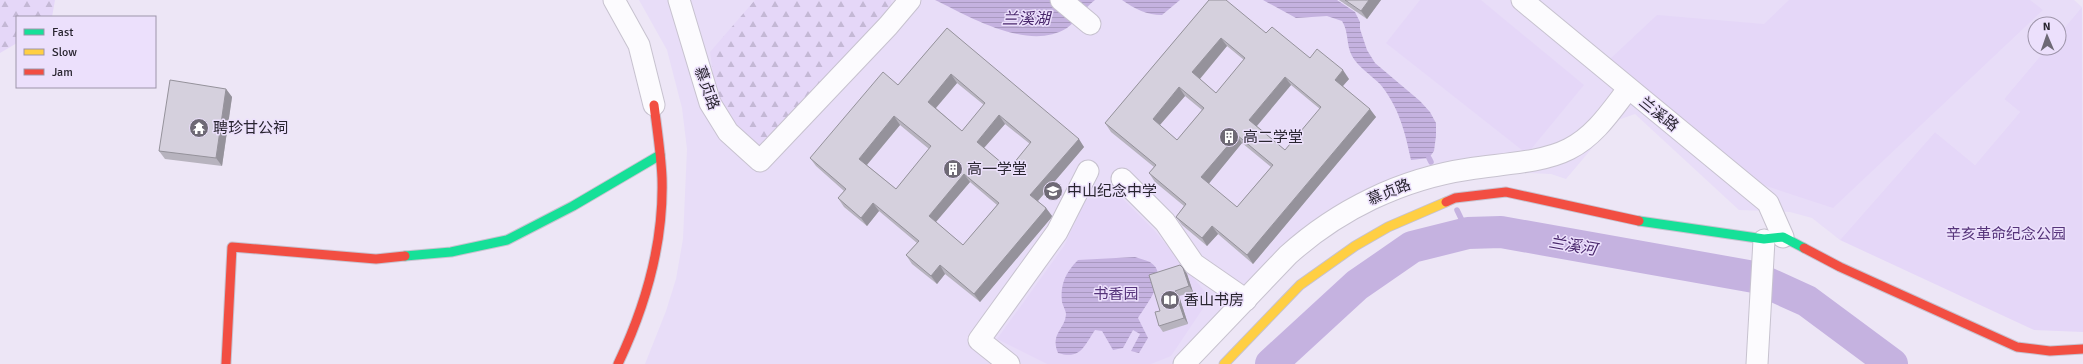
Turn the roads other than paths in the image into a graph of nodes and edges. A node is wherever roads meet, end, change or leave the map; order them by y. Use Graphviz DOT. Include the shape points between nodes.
graph roads {
  1 [pos="614,0"];
  2 [pos="679,0"];
  3 [pos="1061,0"];
  4 [pos="1522,0"];
  5 [pos="905,2"];
  6 [pos="1088,22"];
  7 [pos="1628,89"];
  8 [pos="654,105"];
  9 [pos="660,155"];
  10 [pos="1088,171"];
  11 [pos="1122,179"];
  12 [pos="1770,239"];
  13 [pos="1246,300"];
  14 [pos="2083,349"];
  15 [pos="1758,359"];
  16 [pos="226,364"];
  17 [pos="618,364"];
  18 [pos="1009,364"];
  19 [pos="1184,364"];
  20 [pos="1224,364"];
  1 -- 8 [label="street" via="639,45"];
  2 -- 5 [label="street, 慕贞路" via="710,103 728,132 760,161"];
  3 -- 6 [label="street"];
  4 -- 7 [label="street, 兰溪路"];
  7 -- 12 [label="street, 兰溪路" via="1768,203"];
  7 -- 13 [label="street, 慕贞路" via="1593,132 1569,150 1531,160 1460,170 1426,178 1360,204 1307,238"];
  8 -- 9 [label="street"];
  9 -- 16 [label="street" via="573,206 507,240 458,251 376,259 232,247"];
  9 -- 17 [label="street" via="661,213 654,262 638,318"];
  10 -- 18 [label="street" via="1057,232 979,340"];
  11 -- 13 [label="street" via="1165,222 1194,264"];
  12 -- 14 [label="street" via="1840,267 2017,347 2062,352"];
  12 -- 15 [label="street"];
  12 -- 20 [label="street" via="1660,225 1506,192 1455,198 1388,227 1355,246 1300,285"];
  13 -- 19 [label="street, 慕贞路"];
}
